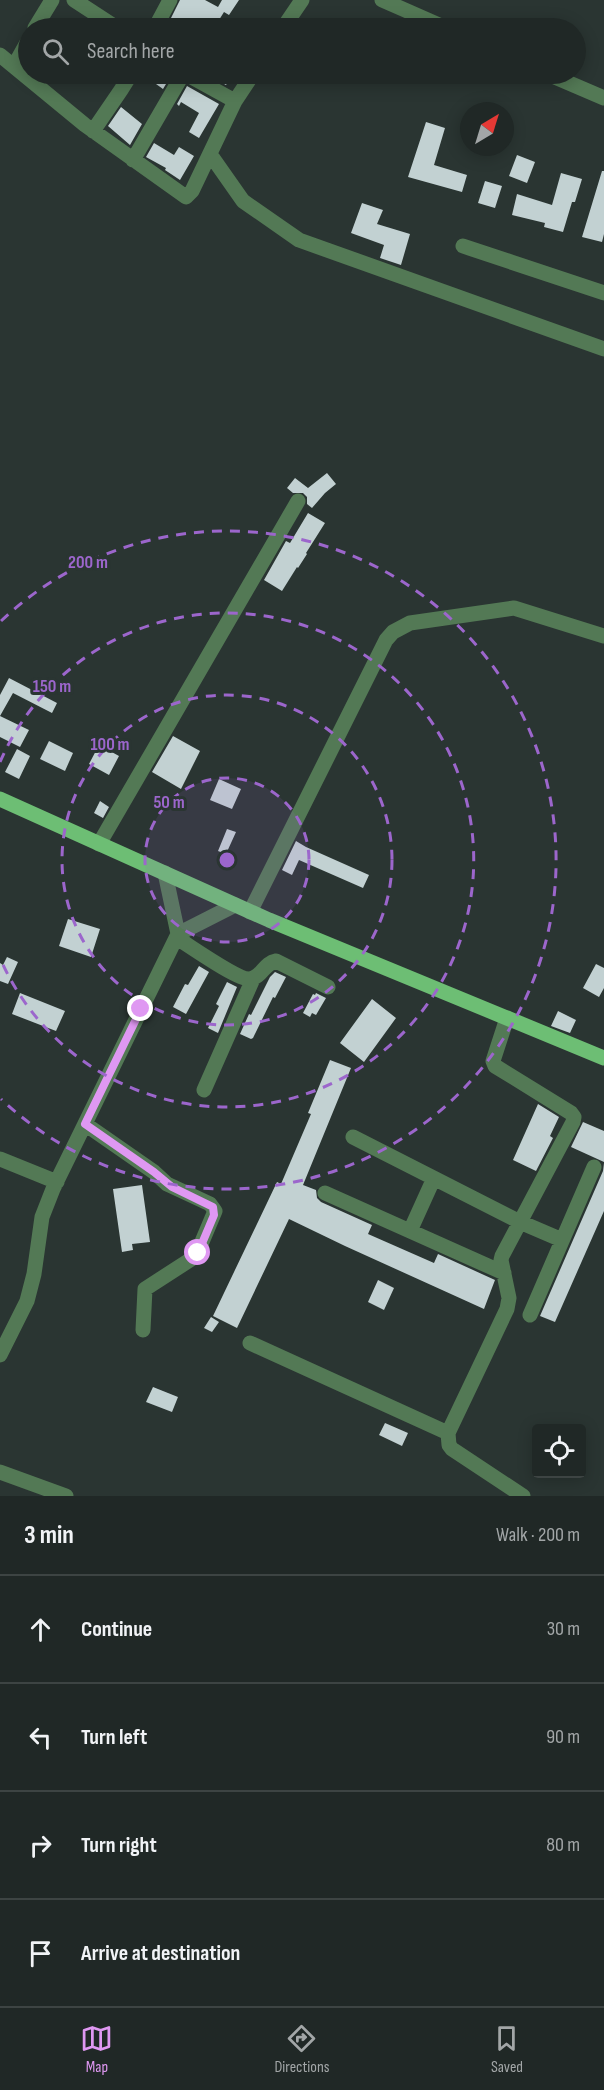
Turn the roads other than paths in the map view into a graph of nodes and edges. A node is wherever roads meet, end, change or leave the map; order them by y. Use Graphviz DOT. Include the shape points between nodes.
graph roads {
  1 [pos="52,0"];
  2 [pos="74,0"];
  3 [pos="170,0"];
  4 [pos="302,0"];
  5 [pos="382,0"];
  6 [pos="41,18"];
  7 [pos="102,18"];
  8 [pos="160,18"];
  9 [pos="290,18"];
  10 [pos="423,18"];
  11 [pos="0,55"];
  12 [pos="18,59"];
  13 [pos="14,66"];
  14 [pos="18,69"];
  15 [pos="36,84"];
  16 [pos="125,84"];
  17 [pos="178,84"];
  18 [pos="203,84"];
  19 [pos="246,84"];
  20 [pos="571,84"];
  21 [pos="604,98"];
  22 [pos="235,101"];
  23 [pos="93,131"];
  24 [pos="210,154"];
  25 [pos="133,160"];
  26 [pos="463,246"];
  27 [pos="604,293"];
  28 [pos="604,349"];
  29 [pos="297,501"];
  30 [pos="604,636"];
  31 [pos="0,799"];
  32 [pos="99,844"];
  33 [pos="165,873"];
  34 [pos="235,905"];
  35 [pos="250,912"];
  36 [pos="178,936"];
  37 [pos="253,979"];
  38 [pos="328,987"];
  39 [pos="507,1018"];
  40 [pos="604,1059"];
  41 [pos="204,1090"];
  42 [pos="85,1124"];
  43 [pos="353,1137"];
  44 [pos="0,1159"];
  45 [pos="594,1167"];
  46 [pos="434,1178"];
  47 [pos="57,1182"];
  48 [pos="325,1193"];
  49 [pos="520,1222"];
  50 [pos="410,1231"];
  51 [pos="562,1240"];
  52 [pos="504,1273"];
  53 [pos="530,1315"];
  54 [pos="143,1330"];
  55 [pos="250,1343"];
  56 [pos="0,1355"];
  57 [pos="448,1433"];
  58 [pos="0,1472"];
  59 [pos="66,1496"];
  60 [pos="523,1496"];
  1 -- 6 [label="street"];
  2 -- 7 [label="street"];
  3 -- 8 [label="street"];
  4 -- 9 [label="street"];
  5 -- 10 [label="street"];
  11 -- 13 [label="street"];
  12 -- 13 [label="street"];
  13 -- 14 [label="street"];
  15 -- 23 [label="street"];
  16 -- 23 [label="street"];
  17 -- 25 [label="street"];
  18 -- 22 [label="street"];
  19 -- 22 [label="street"];
  20 -- 21 [label="street"];
  22 -- 24 [label="street"];
  23 -- 25 [label="street"];
  24 -- 25 [label="street" via="186,197"];
  24 -- 28 [label="street" via="243,201 299,240"];
  26 -- 27 [label="street"];
  29 -- 32 [label="street"];
  30 -- 35 [label="street" via="514,608 410,623 393,632"];
  31 -- 32 [label="main road"];
  32 -- 33 [label="main road"];
  33 -- 34 [label="main road"];
  33 -- 36 [label="street"];
  34 -- 35 [label="main road"];
  34 -- 36 [label="street"];
  35 -- 39 [label="main road"];
  36 -- 37 [label="street" via="240,977"];
  36 -- 42 [label="street"];
  37 -- 38 [label="street" via="267,964 276,961"];
  37 -- 41 [label="street"];
  39 -- 40 [label="main road"];
  39 -- 49 [label="street" via="493,1061 495,1066 574,1117"];
  42 -- 47 [label="street"];
  42 -- 54 [label="street" via="167,1184 210,1204 215,1211 196,1256 145,1289"];
  43 -- 46 [label="street"];
  44 -- 47 [label="street"];
  45 -- 51 [label="street"];
  46 -- 49 [label="street"];
  46 -- 50 [label="street"];
  47 -- 56 [label="street" via="42,1218 27,1301"];
  48 -- 50 [label="street"];
  49 -- 51 [label="street"];
  49 -- 52 [label="street" via="502,1256"];
  50 -- 52 [label="street"];
  51 -- 53 [label="street"];
  52 -- 57 [label="street" via="507,1309"];
  55 -- 57 [label="street"];
  57 -- 60 [label="street" via="452,1449"];
  58 -- 59 [label="street"];
}
